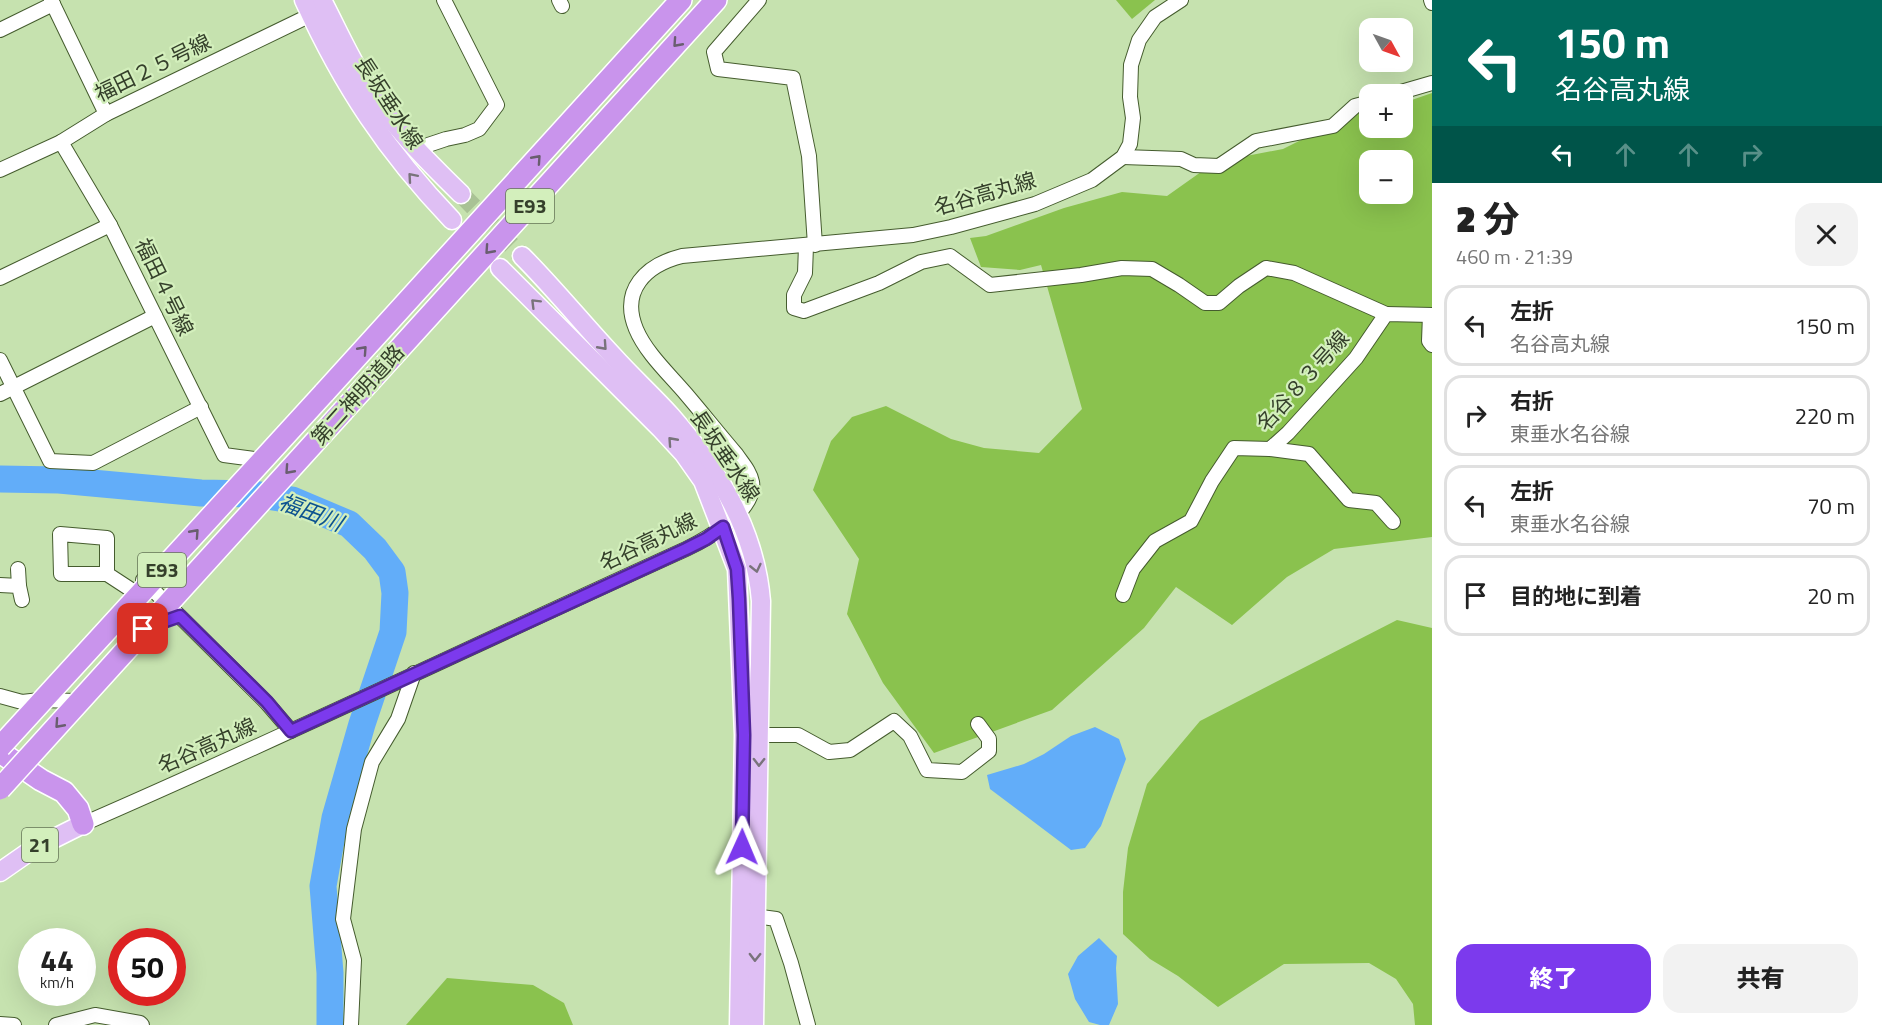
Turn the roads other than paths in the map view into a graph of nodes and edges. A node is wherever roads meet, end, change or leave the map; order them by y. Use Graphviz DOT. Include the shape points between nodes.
graph roads {
  1 [pos="444,0"];
  2 [pos="681,0"];
  3 [pos="716,0"];
  4 [pos="758,0"];
  5 [pos="1181,0"];
  6 [pos="52,2"];
  7 [pos="316,6"];
  8 [pos="0,30"];
  9 [pos="1432,83"];
  10 [pos="1413,88"];
  11 [pos="1359,105"];
  12 [pos="106,114"];
  13 [pos="61,142"];
  14 [pos="419,152"];
  15 [pos="1123,157"];
  16 [pos="0,170"];
  17 [pos="461,194"];
  18 [pos="452,220"];
  19 [pos="110,225"];
  20 [pos="811,245"];
  21 [pos="522,256"];
  22 [pos="500,268"];
  23 [pos="0,278"];
  24 [pos="1386,314"];
  25 [pos="1431,315"];
  26 [pos="155,316"];
  27 [pos="1432,345"];
  28 [pos="0,360"];
  29 [pos="6,391"];
  30 [pos="201,407"];
  31 [pos="1270,449"];
  32 [pos="254,459"];
  33 [pos="738,512"];
  34 [pos="1393,522"];
  35 [pos="723,527"];
  36 [pos="18,569"];
  37 [pos="107,574"];
  38 [pos="0,585"];
  39 [pos="19,586"];
  40 [pos="133,591"];
  41 [pos="1123,595"];
  42 [pos="22,600"];
  43 [pos="180,616"];
  44 [pos="414,673"];
  45 [pos="0,696"];
  46 [pos="40,700"];
  47 [pos="978,724"];
  48 [pos="291,731"];
  49 [pos="759,735"];
  50 [pos="0,747"];
  51 [pos="0,752"];
  52 [pos="0,768"];
  53 [pos="0,789"];
  54 [pos="83,824"];
  55 [pos="0,872"];
  56 [pos="748,915"];
  57 [pos="0,1024"];
  58 [pos="14,1025"];
  59 [pos="56,1025"];
  60 [pos="142,1025"];
  61 [pos="351,1025"];
  62 [pos="739,1025"];
  63 [pos="754,1025"];
  64 [pos="808,1025"];
  1 -- 14 [label="street" via="497,105 479,129 428,145"];
  50 -- 2 [label="highway, 第二神明道路 / E93, one-way, bridge"];
  3 -- 53 [label="highway, 第二神明道路 / E93, one-way, bridge"];
  4 -- 20 [label="street" via="714,52 718,69 793,78 809,156"];
  5 -- 15 [label="street" via="1155,17 1139,40 1131,65 1130,144"];
  6 -- 8 [label="street"];
  6 -- 12 [label="street"];
  7 -- 12 [label="street, 福田２５号線"];
  7 -- 14 [label="main road, 長坂垂水線" via="365,83"];
  18 -- 7 [label="main road, 長坂垂水線, one-way" via="403,166 351,92"];
  9 -- 10 [label="street"];
  11 -- 15 [label="street" via="1332,126 1256,141 1219,166 1194,165 1181,159"];
  12 -- 13 [label="street, 福田２５号線"];
  13 -- 16 [label="street, 福田２５号線"];
  13 -- 19 [label="street, 福田４号線"];
  14 -- 17 [label="main road, 長坂垂水線"];
  15 -- 20 [label="street, 名谷高丸線" via="1092,180 1035,204 913,235"];
  19 -- 23 [label="street"];
  19 -- 26 [label="street, 福田４号線"];
  20 -- 24 [label="street" via="805,273 794,295 794,308 804,310 879,283 921,262 950,256 990,285 1122,268 1152,269 1205,303 1218,303 1266,268 1294,273"];
  20 -- 33 [label="street, 名谷高丸線" via="668,260 646,272 631,301 636,329 644,343 747,470 752,482 750,499"];
  21 -- 33 [label="main road, 長坂垂水線, one-way" via="671,417 715,473"];
  35 -- 22 [label="main road, 長坂垂水線, one-way" via="703,481 684,454"];
  24 -- 25 [label="street"];
  24 -- 31 [label="street, 名谷８３号線" via="1356,358"];
  25 -- 27 [label="street"];
  26 -- 29 [label="street"];
  26 -- 30 [label="street, 福田４号線"];
  28 -- 29 [label="street"];
  29 -- 30 [label="street" via="50,461 93,463"];
  30 -- 32 [label="street, 福田４号線" via="224,455"];
  31 -- 34 [label="street" via="1310,454 1349,500 1376,503"];
  31 -- 41 [label="street, 名谷８３号線" via="1234,448 1191,520 1155,541 1133,569"];
  33 -- 35 [label="street, 名谷高丸線"];
  33 -- 49 [label="main road, 長坂垂水線, one-way" via="755,560 760,589"];
  35 -- 44 [label="street, 名谷高丸線" via="686,549"];
  35 -- 56 [label="main road, 長坂垂水線" via="737,569 739,599"];
  36 -- 39 [label="street"];
  37 -- 40 [label="street"];
  38 -- 39 [label="street"];
  39 -- 42 [label="street"];
  40 -- 43 [label="street" via="143,579"];
  40 -- 46 [label="street"];
  43 -- 46 [label="street" via="143,629 76,701"];
  43 -- 48 [label="street"];
  44 -- 48 [label="street, 名谷高丸線"];
  44 -- 61 [label="street" via="398,719 372,762 354,829 343,919 354,960"];
  45 -- 46 [label="street" via="22,702"];
  47 -- 49 [label="street" via="989,739 988,751 962,772 927,770 910,736 894,721 850,750 829,752 798,735"];
  48 -- 54 [label="street, 名谷高丸線"];
  49 -- 56 [label="main road, 長坂垂水線, one-way"];
  51 -- 54 [label="highway" via="64,792 78,809"];
  52 -- 54 [label="highway"];
  54 -- 55 [label="main road, 21" via="33,849"];
  56 -- 62 [label="main road, 長坂垂水線"];
  56 -- 63 [label="main road, 長坂垂水線, one-way"];
  56 -- 64 [label="street" via="776,919"];
  57 -- 58 [label="street"];
  59 -- 60 [label="street" via="95,1015"];
}
